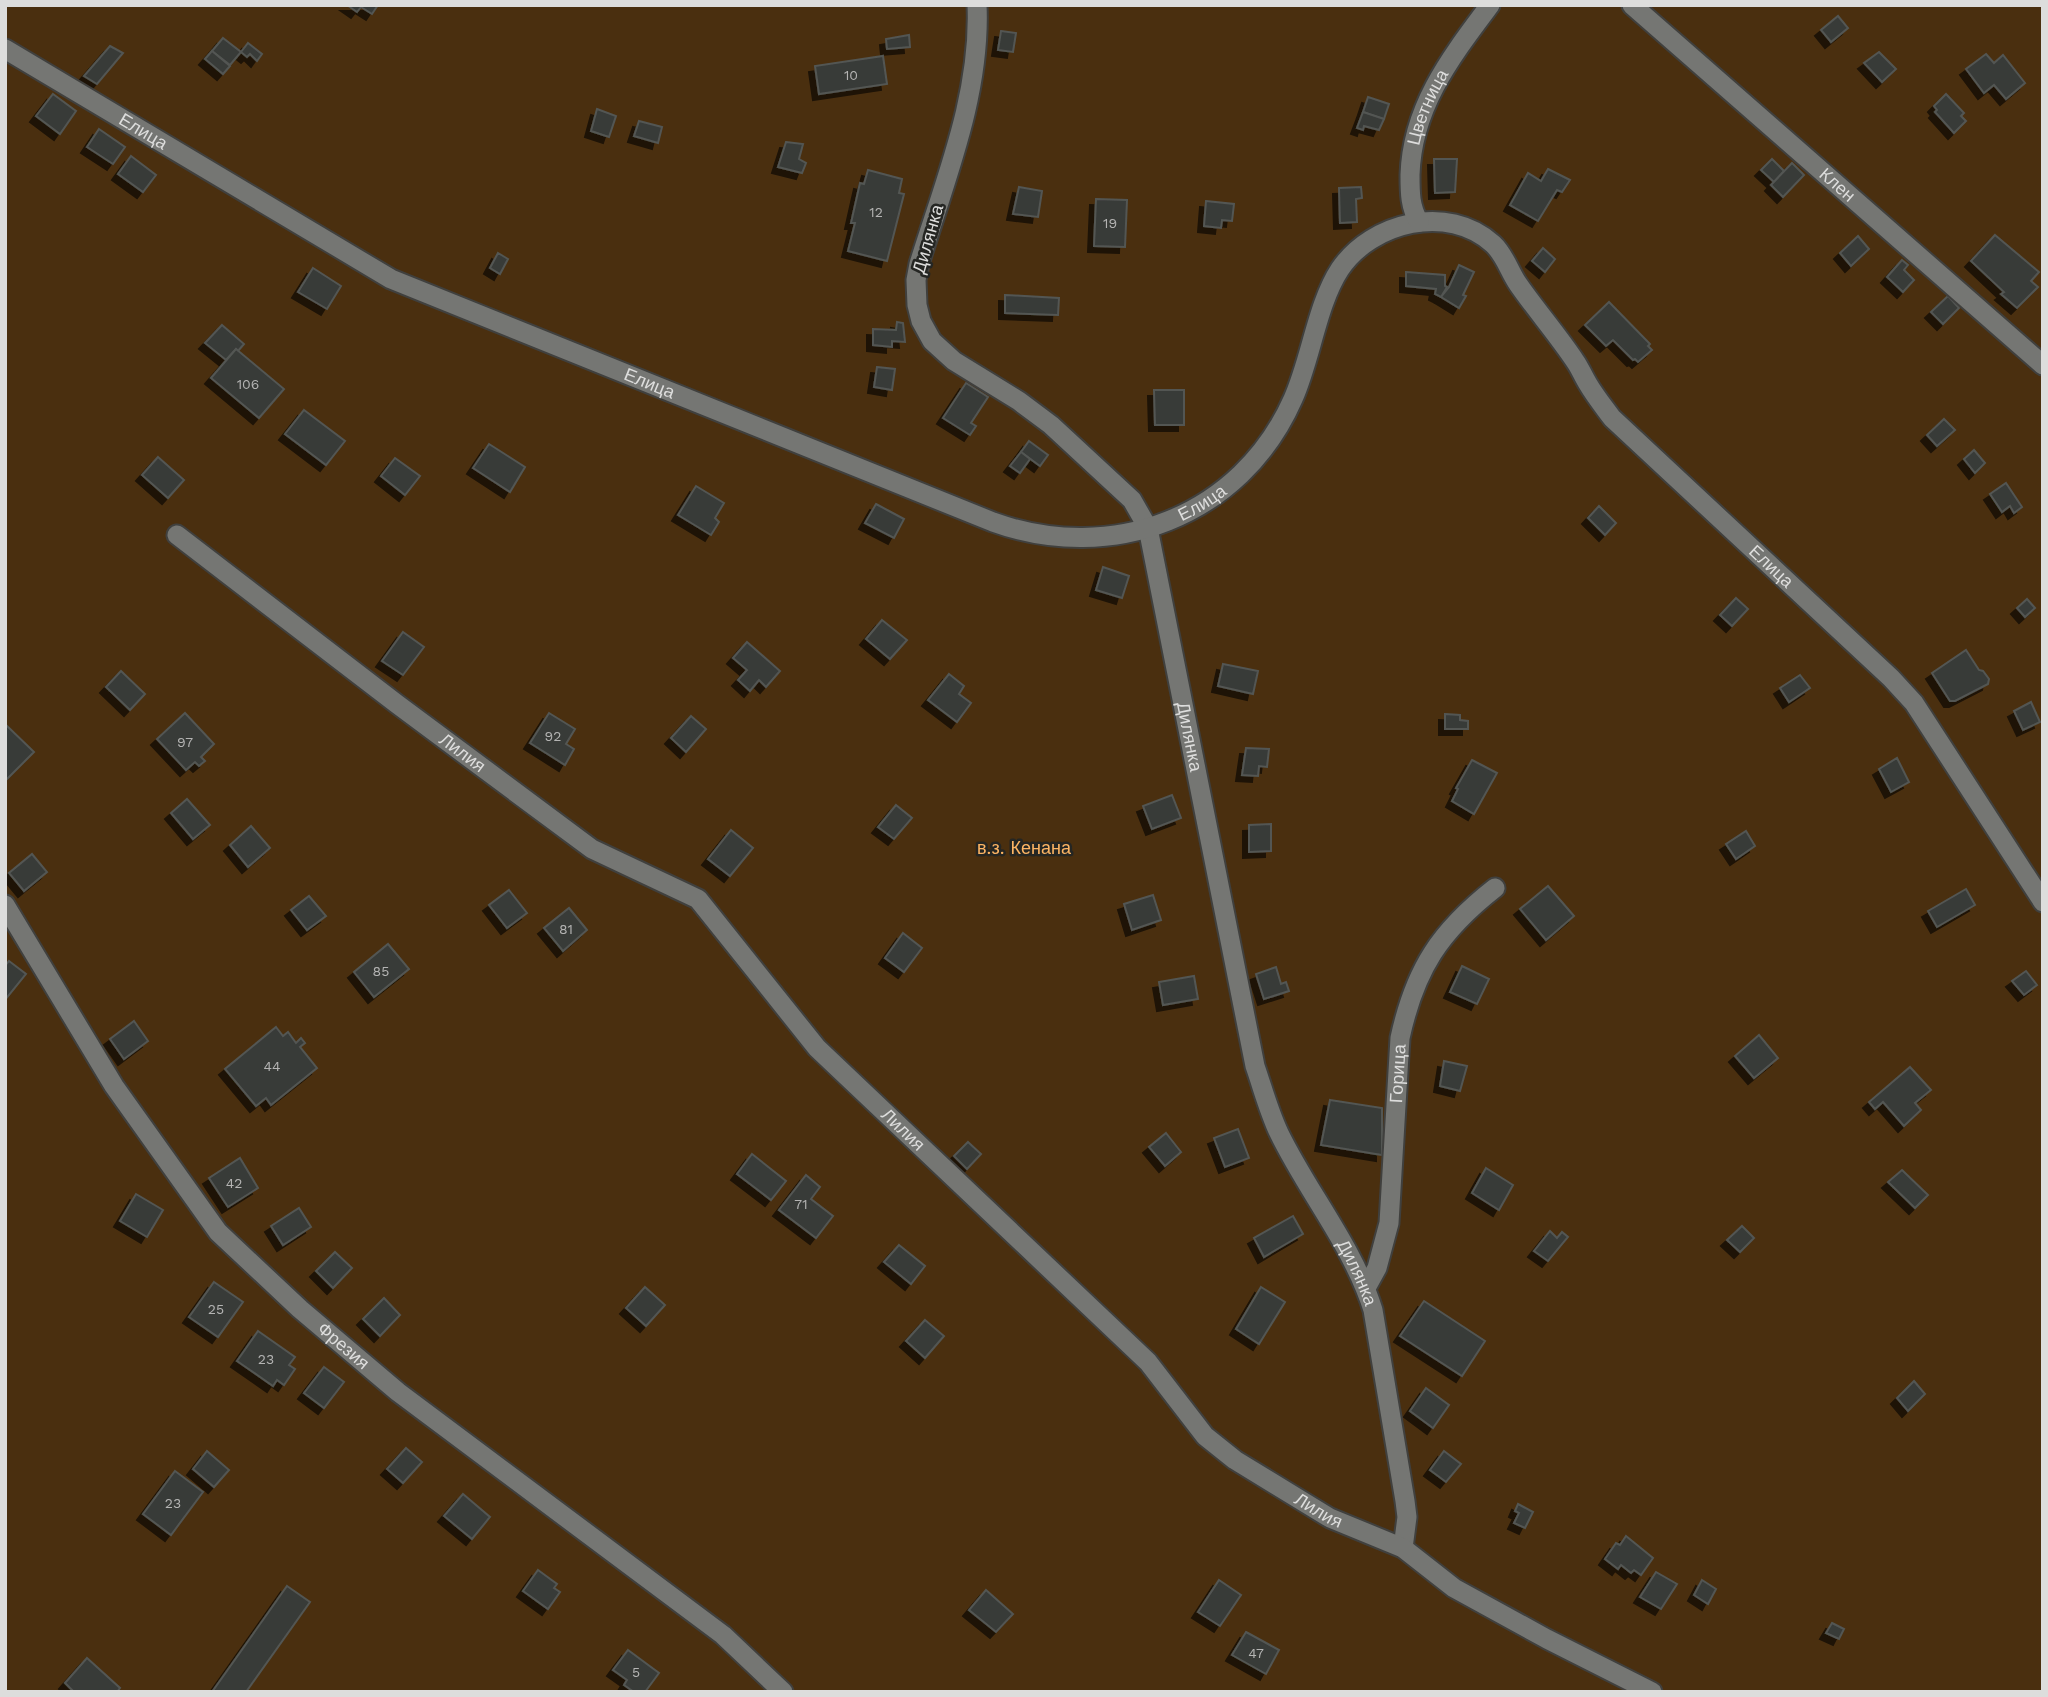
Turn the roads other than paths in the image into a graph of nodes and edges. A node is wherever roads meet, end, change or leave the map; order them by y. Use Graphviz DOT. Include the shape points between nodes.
graph roads {
  1 [pos="977,5"];
  2 [pos="1490,5"];
  3 [pos="1632,5"];
  4 [pos="5,49"];
  5 [pos="1419,222"];
  6 [pos="2043,365"];
  7 [pos="1148,528"];
  8 [pos="177,535"];
  9 [pos="1495,888"];
  10 [pos="2043,902"];
  11 [pos="5,905"];
  12 [pos="1366,1288"];
  13 [pos="1403,1548"];
  14 [pos="783,1692"];
  15 [pos="1652,1692"];
  1 -- 7 [label="street, Дилянка" via="970,96 916,280 921,321 942,351 1036,413 1121,488"];
  2 -- 5 [label="street, Цветница" via="1438,78 1420,120 1413,144 1410,190 1412,211"];
  3 -- 6 [label="street, Клен"];
  4 -- 7 [label="street, Елица" via="414,289 1017,530 1086,539"];
  5 -- 7 [label="street, Елица" via="1375,236 1339,271 1294,397 1256,458 1200,505"];
  5 -- 10 [label="street, Елица" via="1464,228 1502,253 1517,282 1612,418 1914,703"];
  7 -- 12 [label="street, Дилянка" via="1255,1066 1279,1132"];
  8 -- 13 [label="street, Лилия" via="592,849 698,899 817,1048 1148,1362 1205,1436 1269,1483 1330,1518"];
  9 -- 12 [label="street, Горица" via="1465,911 1439,942 1419,976 1406,1012 1400,1038 1389,1223 1377,1268"];
  11 -- 14 [label="street, Фрезия" via="114,1086 218,1232 398,1392 723,1635"];
  12 -- 13 [label="street, Дилянка" via="1405,1501"];
  13 -- 15 [label="street, Лилия" via="1454,1588"];
}
